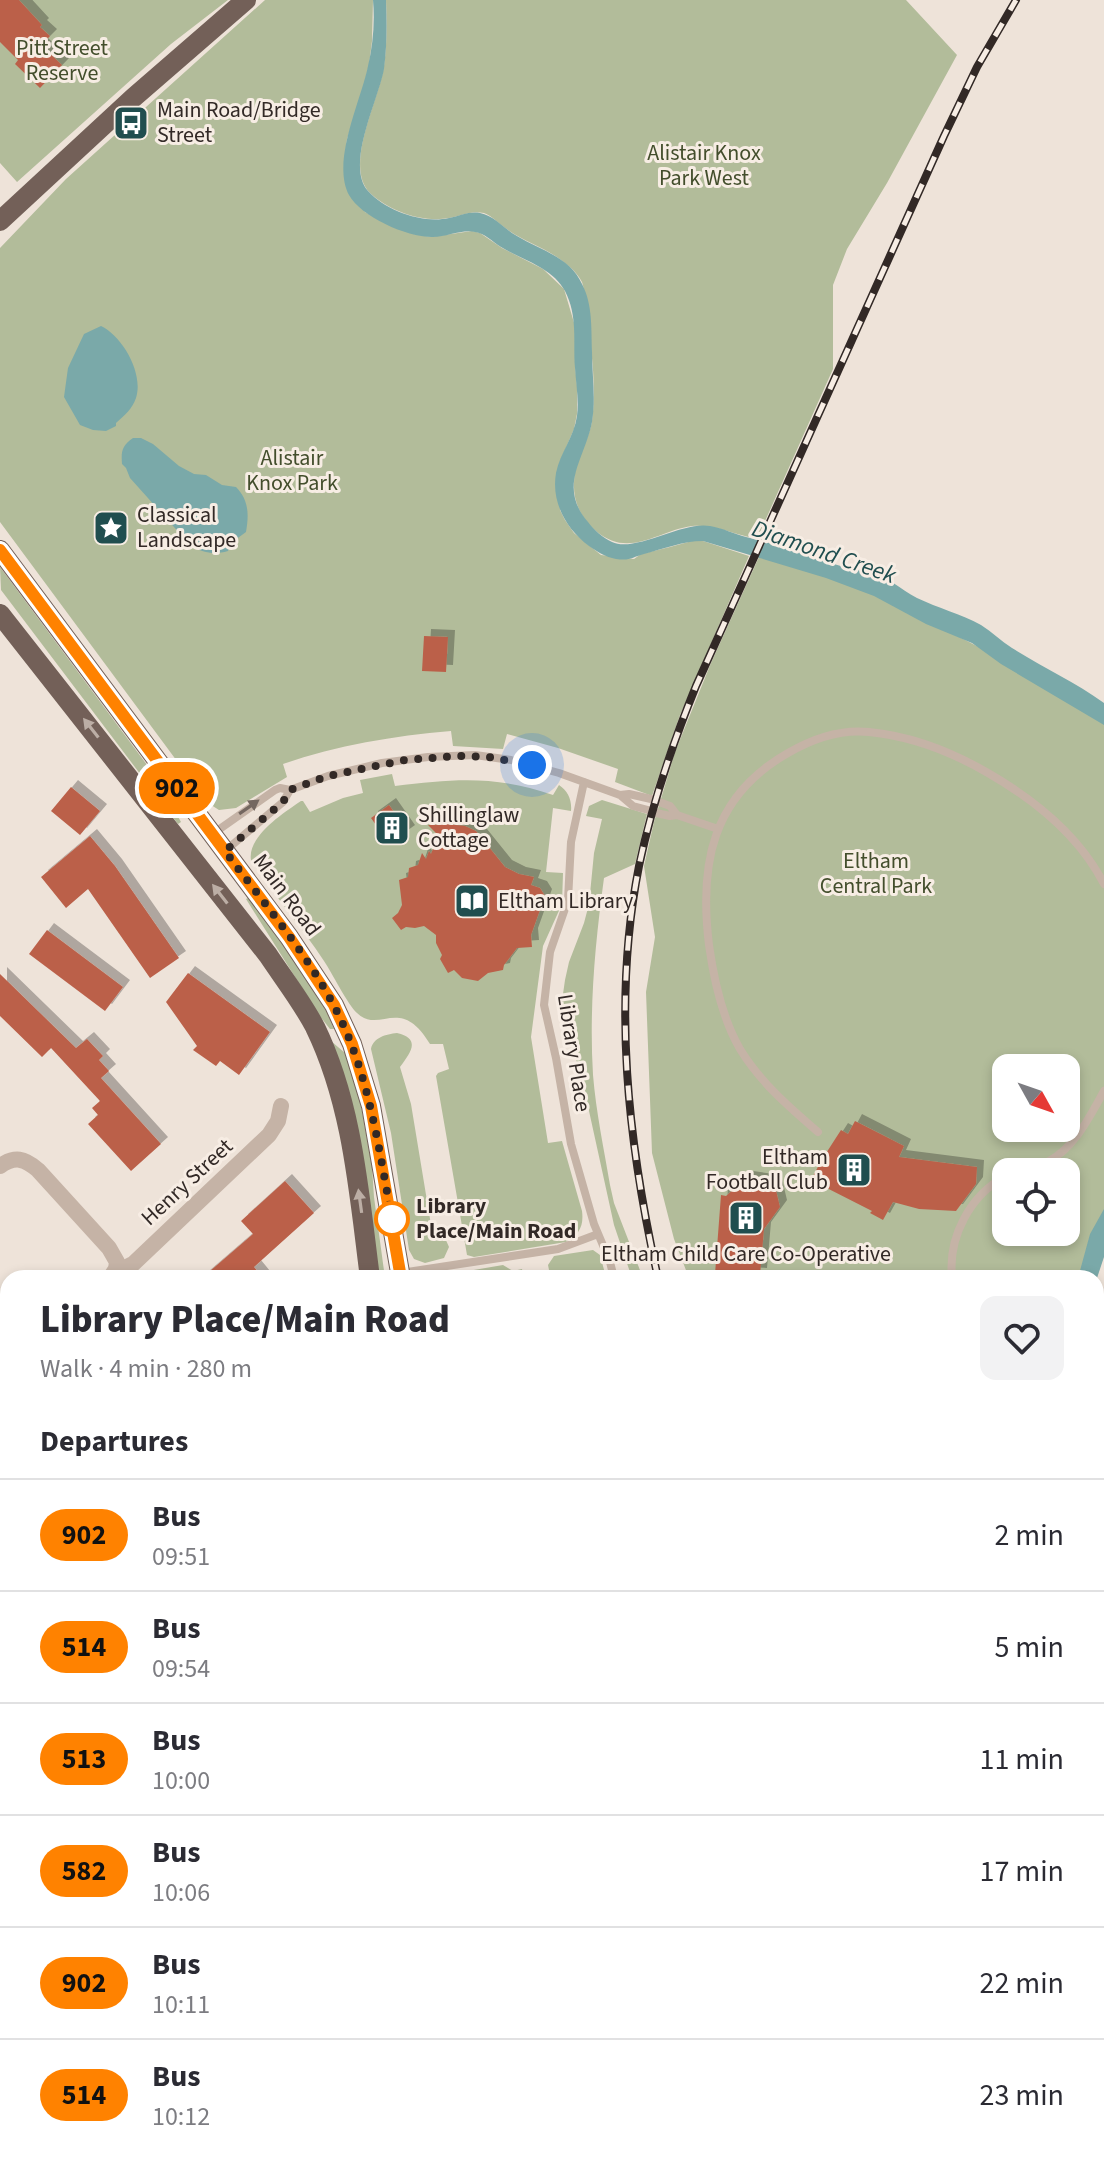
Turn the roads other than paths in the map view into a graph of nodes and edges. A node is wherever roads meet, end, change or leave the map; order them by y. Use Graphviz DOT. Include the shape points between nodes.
graph roads {
  1 [pos="246,0"];
  2 [pos="0,221"];
  3 [pos="0,550"];
  4 [pos="0,614"];
  5 [pos="584,782"];
  6 [pos="290,790"];
  7 [pos="620,795"];
  8 [pos="677,815"];
  9 [pos="718,829"];
  10 [pos="212,834"];
  11 [pos="225,851"];
  12 [pos="195,861"];
  13 [pos="1104,884"];
  14 [pos="314,1026"];
  15 [pos="352,1044"];
  16 [pos="1104,1091"];
  17 [pos="281,1106"];
  18 [pos="818,1132"];
  19 [pos="1054,1158"];
  20 [pos="0,1166"];
  21 [pos="992,1186"];
  22 [pos="598,1234"];
  23 [pos="113,1270"];
  24 [pos="121,1270"];
  25 [pos="369,1270"];
  26 [pos="400,1270"];
  27 [pos="431,1270"];
  28 [pos="612,1270"];
  29 [pos="952,1270"];
  1 -- 2 [label="main road"];
  3 -- 10 [label="main road, Main Road"];
  12 -- 4 [label="main road, one-way"];
  5 -- 6 [label="lane" via="475,755 363,767"];
  5 -- 7 [label="lane"];
  5 -- 22 [label="lane, Library Place" via="571,842 568,900 550,952 544,1005 571,1144"];
  10 -- 6 [label="lane, one-way" via="275,790"];
  6 -- 11 [label="lane"];
  7 -- 8 [label="lane" via="633,806"];
  7 -- 8 [label="lane" via="670,806"];
  8 -- 9 [label="lane"];
  9 -- 13 [label="lane" via="742,790 776,760 817,739 867,732 945,752 1015,788 1076,843"];
  9 -- 18 [label="lane" via="705,882 705,915 722,1007 755,1071"];
  10 -- 11 [label="main road, Main Road"];
  10 -- 12 [label="main road"];
  11 -- 12 [label="main road"];
  11 -- 15 [label="main road, Main Road" via="307,963"];
  14 -- 12 [label="main road, one-way" via="268,955"];
  14 -- 15 [label="main road"];
  25 -- 14 [label="main road, one-way" via="343,1103"];
  15 -- 26 [label="main road, Main Road" via="371,1106"];
  16 -- 19 [label="lane" via="1081,1129"];
  17 -- 24 [label="street, Henry Street" via="269,1135"];
  20 -- 23 [label="street" via="18,1158 38,1170 109,1248"];
  21 -- 29 [label="lane" via="962,1222 952,1249"];
  22 -- 27 [label="lane" via="558,1249"];
  22 -- 28 [label="lane, Library Place"];
}
